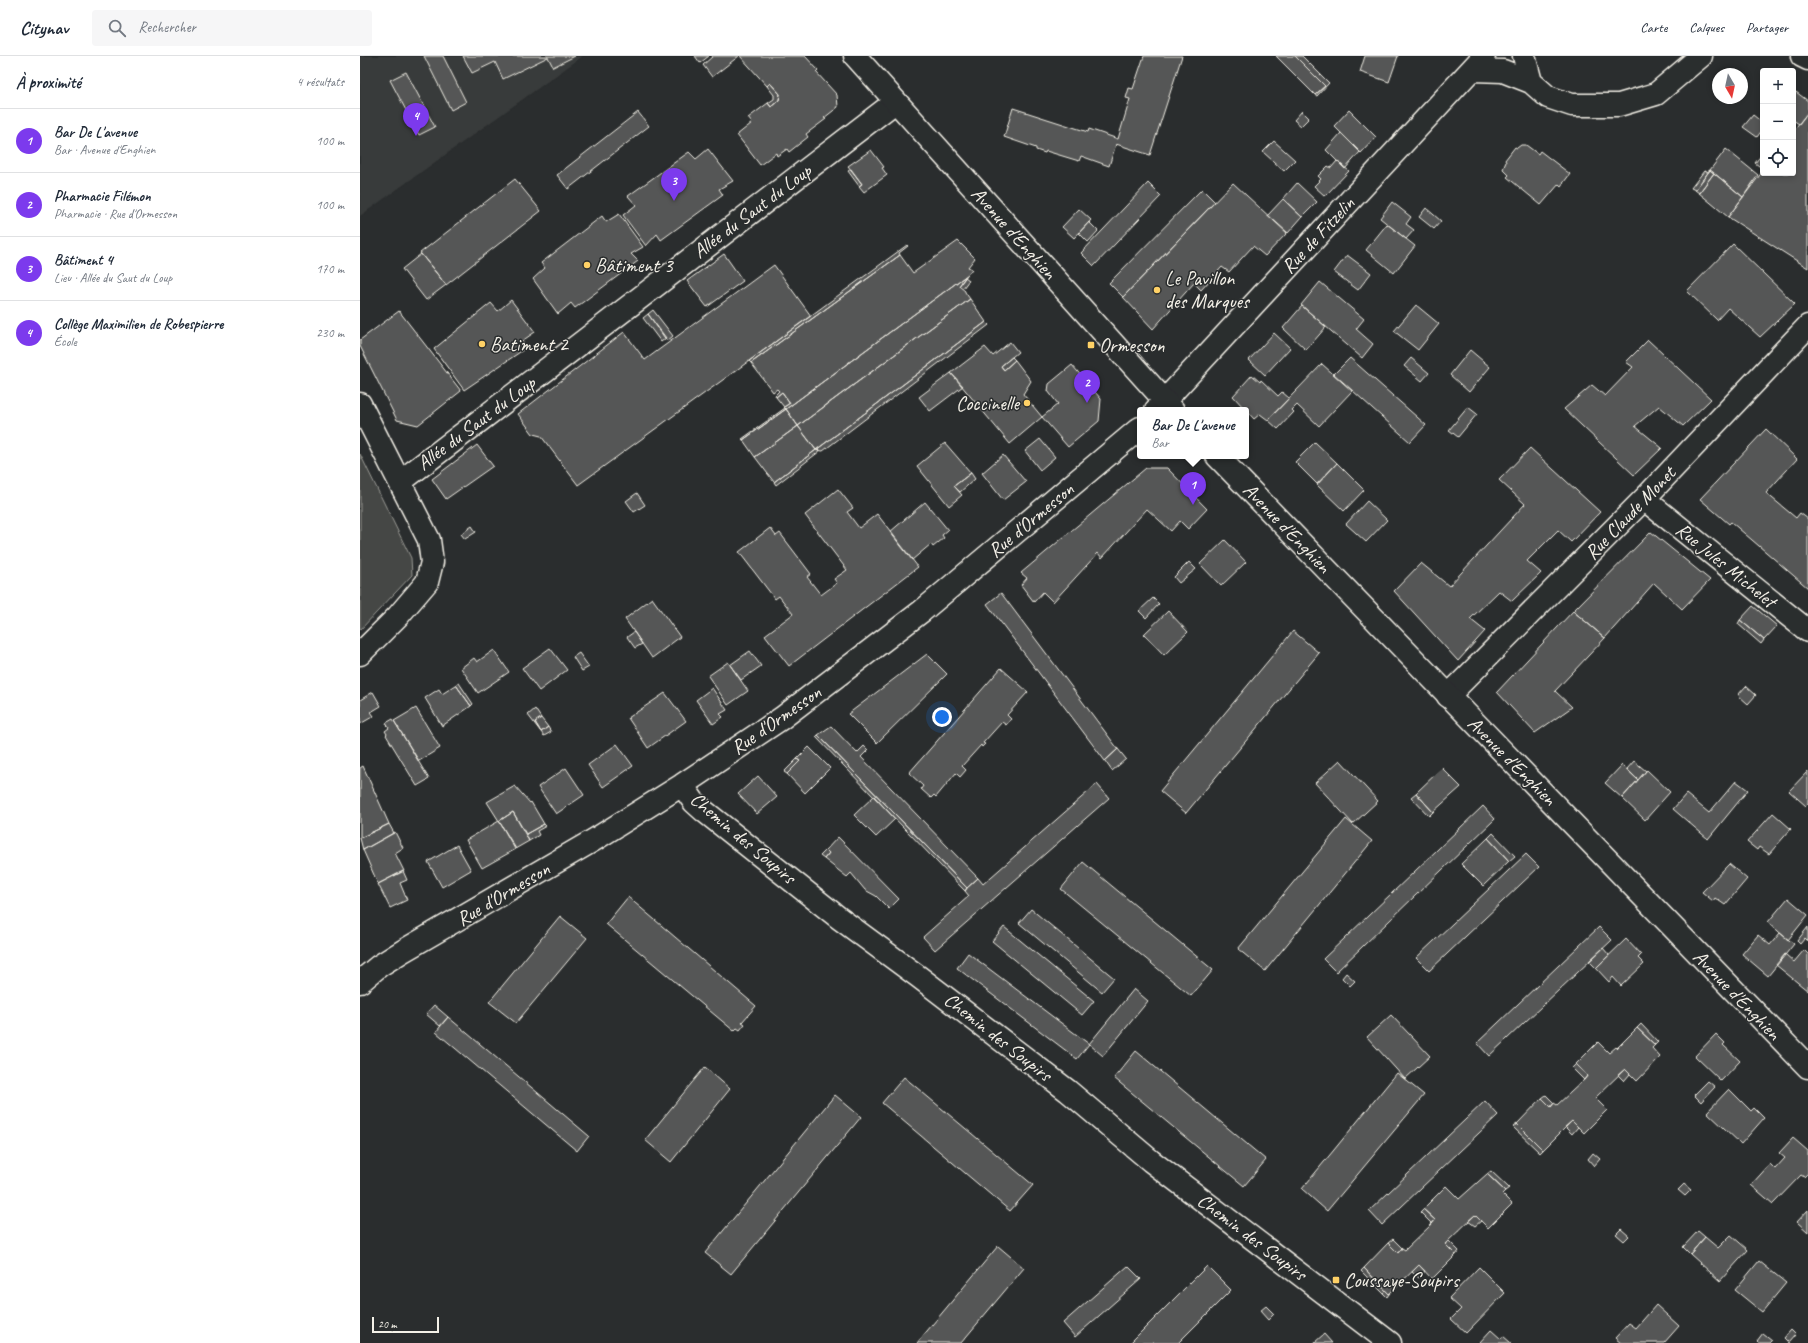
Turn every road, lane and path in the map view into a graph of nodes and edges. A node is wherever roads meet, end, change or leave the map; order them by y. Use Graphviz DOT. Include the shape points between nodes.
graph roads {
  1 [pos="855,56"];
  2 [pos="1524,56"];
  3 [pos="1701,56"];
  4 [pos="1802,56"];
  5 [pos="1808,59"];
  6 [pos="1478,63"];
  7 [pos="1531,82"];
  8 [pos="895,102"];
  9 [pos="1808,326"];
  10 [pos="360,404"];
  11 [pos="1165,407"];
  12 [pos="1137,431"];
  13 [pos="1220,459"];
  14 [pos="400,482"];
  15 [pos="1644,499"];
  16 [pos="1808,631"];
  17 [pos="360,654"];
  18 [pos="1448,696"];
  19 [pos="682,785"];
  20 [pos="370,968"];
  21 [pos="360,982"];
  22 [pos="1808,1067"];
  23 [pos="1390,1343"];
  1 -- 8 [label="street, Avenue d'Enghien"];
  2 -- 7 [label="street"];
  3 -- 7 [label="street, Rue de Fitzelin" via="1656,94 1619,105 1572,105 1548,97"];
  4 -- 5 [label="street"];
  6 -- 7 [label="street, Rue de Fitzelin"];
  6 -- 11 [label="street, Rue de Fitzelin"];
  8 -- 11 [label="street, Avenue d'Enghien"];
  8 -- 14 [label="street, Allée du Saut du Loup"];
  9 -- 15 [label="street, Rue Claude Monet"];
  10 -- 14 [label="street"];
  12 -- 19 [label="street, Rue d'Ormesson" via="864,657 782,718"];
  13 -- 18 [label="street, Avenue d'Enghien"];
  14 -- 17 [label="street" via="428,540 432,562 427,582"];
  15 -- 16 [label="street, Rue Jules Michelet"];
  15 -- 18 [label="street, Rue Claude Monet"];
  18 -- 22 [label="street, Avenue d'Enghien"];
  19 -- 20 [label="street, Rue d'Ormesson" via="580,848"];
  19 -- 23 [label="street, Chemin des Soupirs" via="704,811 833,913 1068,1091 1151,1161"];
  20 -- 21 [label="street, Rue d'Ormesson"];
}
